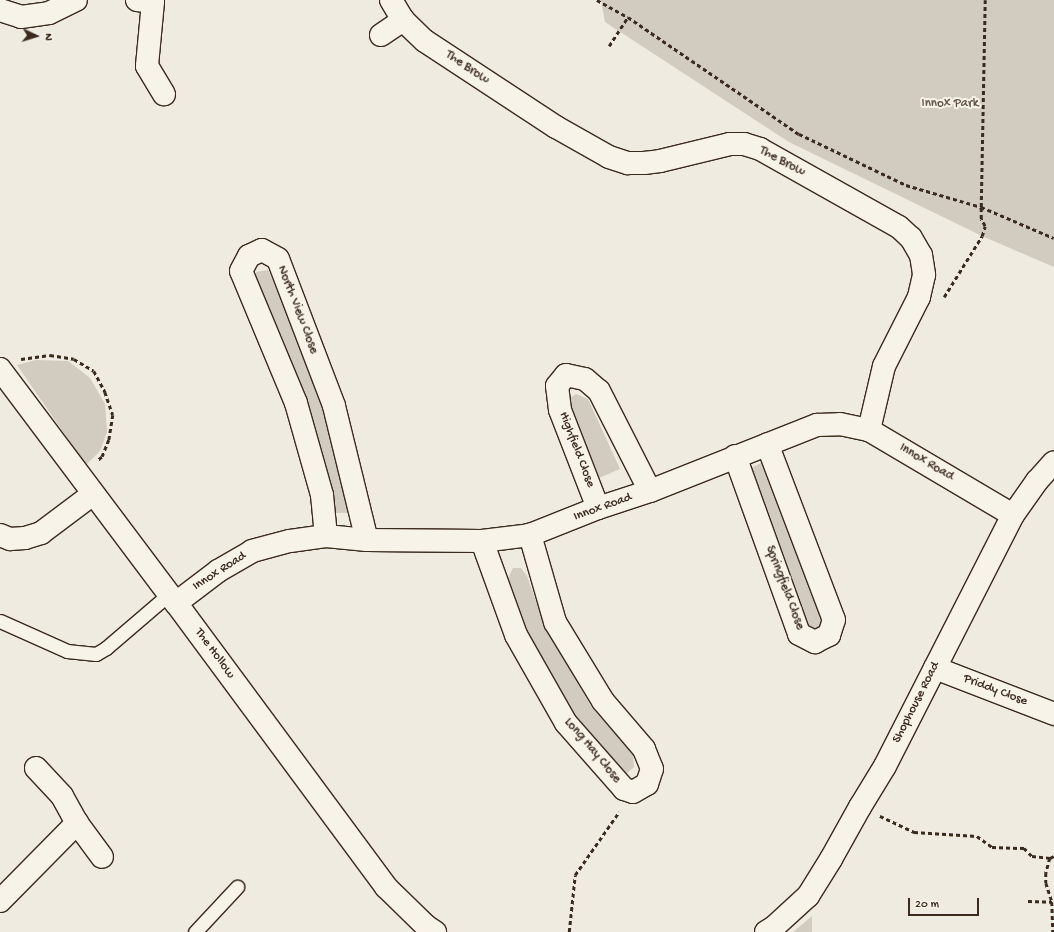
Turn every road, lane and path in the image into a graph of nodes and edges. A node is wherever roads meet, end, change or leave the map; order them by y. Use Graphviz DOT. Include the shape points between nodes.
graph roads {
  1 [pos="76,0"];
  2 [pos="391,0"];
  3 [pos="597,0"];
  4 [pos="985,0"];
  5 [pos="148,1"];
  6 [pos="0,10"];
  7 [pos="628,17"];
  8 [pos="403,20"];
  9 [pos="381,35"];
  10 [pos="609,46"];
  11 [pos="164,94"];
  12 [pos="982,207"];
  13 [pos="982,236"];
  14 [pos="1054,238"];
  15 [pos="947,282"];
  16 [pos="951,286"];
  17 [pos="9,365"];
  18 [pos="869,430"];
  19 [pos="767,444"];
  20 [pos="735,456"];
  21 [pos="1054,462"];
  22 [pos="87,486"];
  23 [pos="650,491"];
  24 [pos="598,508"];
  25 [pos="1013,515"];
  26 [pos="0,535"];
  27 [pos="530,535"];
  28 [pos="326,536"];
  29 [pos="367,540"];
  30 [pos="482,541"];
  31 [pos="173,598"];
  32 [pos="0,621"];
  33 [pos="935,668"];
  34 [pos="1054,714"];
  35 [pos="36,768"];
  36 [pos="633,792"];
  37 [pos="860,807"];
  38 [pos="78,823"];
  39 [pos="1054,856"];
  40 [pos="102,857"];
  41 [pos="1050,858"];
  42 [pos="237,887"];
  43 [pos="0,901"];
  44 [pos="1028,902"];
  45 [pos="1052,902"];
  46 [pos="428,930"];
  47 [pos="195,932"];
  48 [pos="569,932"];
  49 [pos="766,932"];
  50 [pos="1053,932"];
  1 -- 6 [label="street" via="48,13 21,17"];
  2 -- 8 [label="street, The Brow"];
  3 -- 7 [label="path"];
  4 -- 12 [label="path"];
  5 -- 11 [label="street" via="147,66"];
  7 -- 10 [label="path"];
  7 -- 12 [label="path" via="799,134 906,185"];
  8 -- 9 [label="street"];
  8 -- 18 [label="street, The Brow" via="425,41 556,127 609,157 628,163 644,163 730,144 744,144 767,153 899,228 911,238 921,255 924,275 919,297 884,366"];
  12 -- 13 [label="path" via="985,226"];
  12 -- 14 [label="path"];
  15 -- 16 [label="path"];
  17 -- 22 [label="street, The Hollow"];
  17 -- 22 [label="path" via="24,357 50,355 74,359 94,371 113,415 109,440"];
  18 -- 19 [label="street, Innox Road" via="840,424 817,425"];
  18 -- 25 [label="street, Innox Road"];
  19 -- 20 [label="street, Innox Road"];
  19 -- 20 [label="street, Springfield Close" via="834,620 829,635 816,642 799,634"];
  20 -- 23 [label="street, Innox Road"];
  21 -- 25 [label="street, Shophouse Road"];
  22 -- 26 [label="street" via="41,533 17,538"];
  22 -- 31 [label="street, The Hollow"];
  23 -- 24 [label="street, Innox Road"];
  23 -- 24 [label="street, Highfield Close" via="600,391 585,379 566,375 557,386 560,410"];
  24 -- 27 [label="street, Innox Road"];
  25 -- 33 [label="street, Shophouse Road"];
  27 -- 30 [label="street, Innox Road"];
  27 -- 36 [label="street, Long Hay Close" via="555,622 603,701 644,749 652,769 647,784"];
  28 -- 29 [label="street, Innox Road"];
  28 -- 29 [label="street, North View Close" via="322,495 296,403 241,271 249,256 262,250 278,259 334,406"];
  28 -- 31 [label="street, Innox Road" via="290,541 252,552"];
  29 -- 30 [label="street, Innox Road"];
  30 -- 36 [label="street, Long Hay Close" via="516,635 566,723 624,789"];
  31 -- 32 [label="lane" via="96,654 67,651"];
  31 -- 46 [label="street, The Hollow" via="386,887"];
  33 -- 34 [label="street, Priddy Close"];
  33 -- 37 [label="street, Shophouse Road" via="885,766"];
  35 -- 38 [label="street" via="62,796"];
  36 -- 48 [label="path" via="575,874"];
  37 -- 41 [label="path" via="914,832 977,836 992,847 1024,848 1032,856"];
  37 -- 49 [label="street, Shophouse Road" via="808,896"];
  38 -- 40 [label="street"];
  38 -- 43 [label="street"];
  39 -- 41 [label="path"];
  41 -- 45 [label="path" via="1046,878"];
  42 -- 47 [label="lane"];
  44 -- 45 [label="path"];
  45 -- 50 [label="path"];
}
